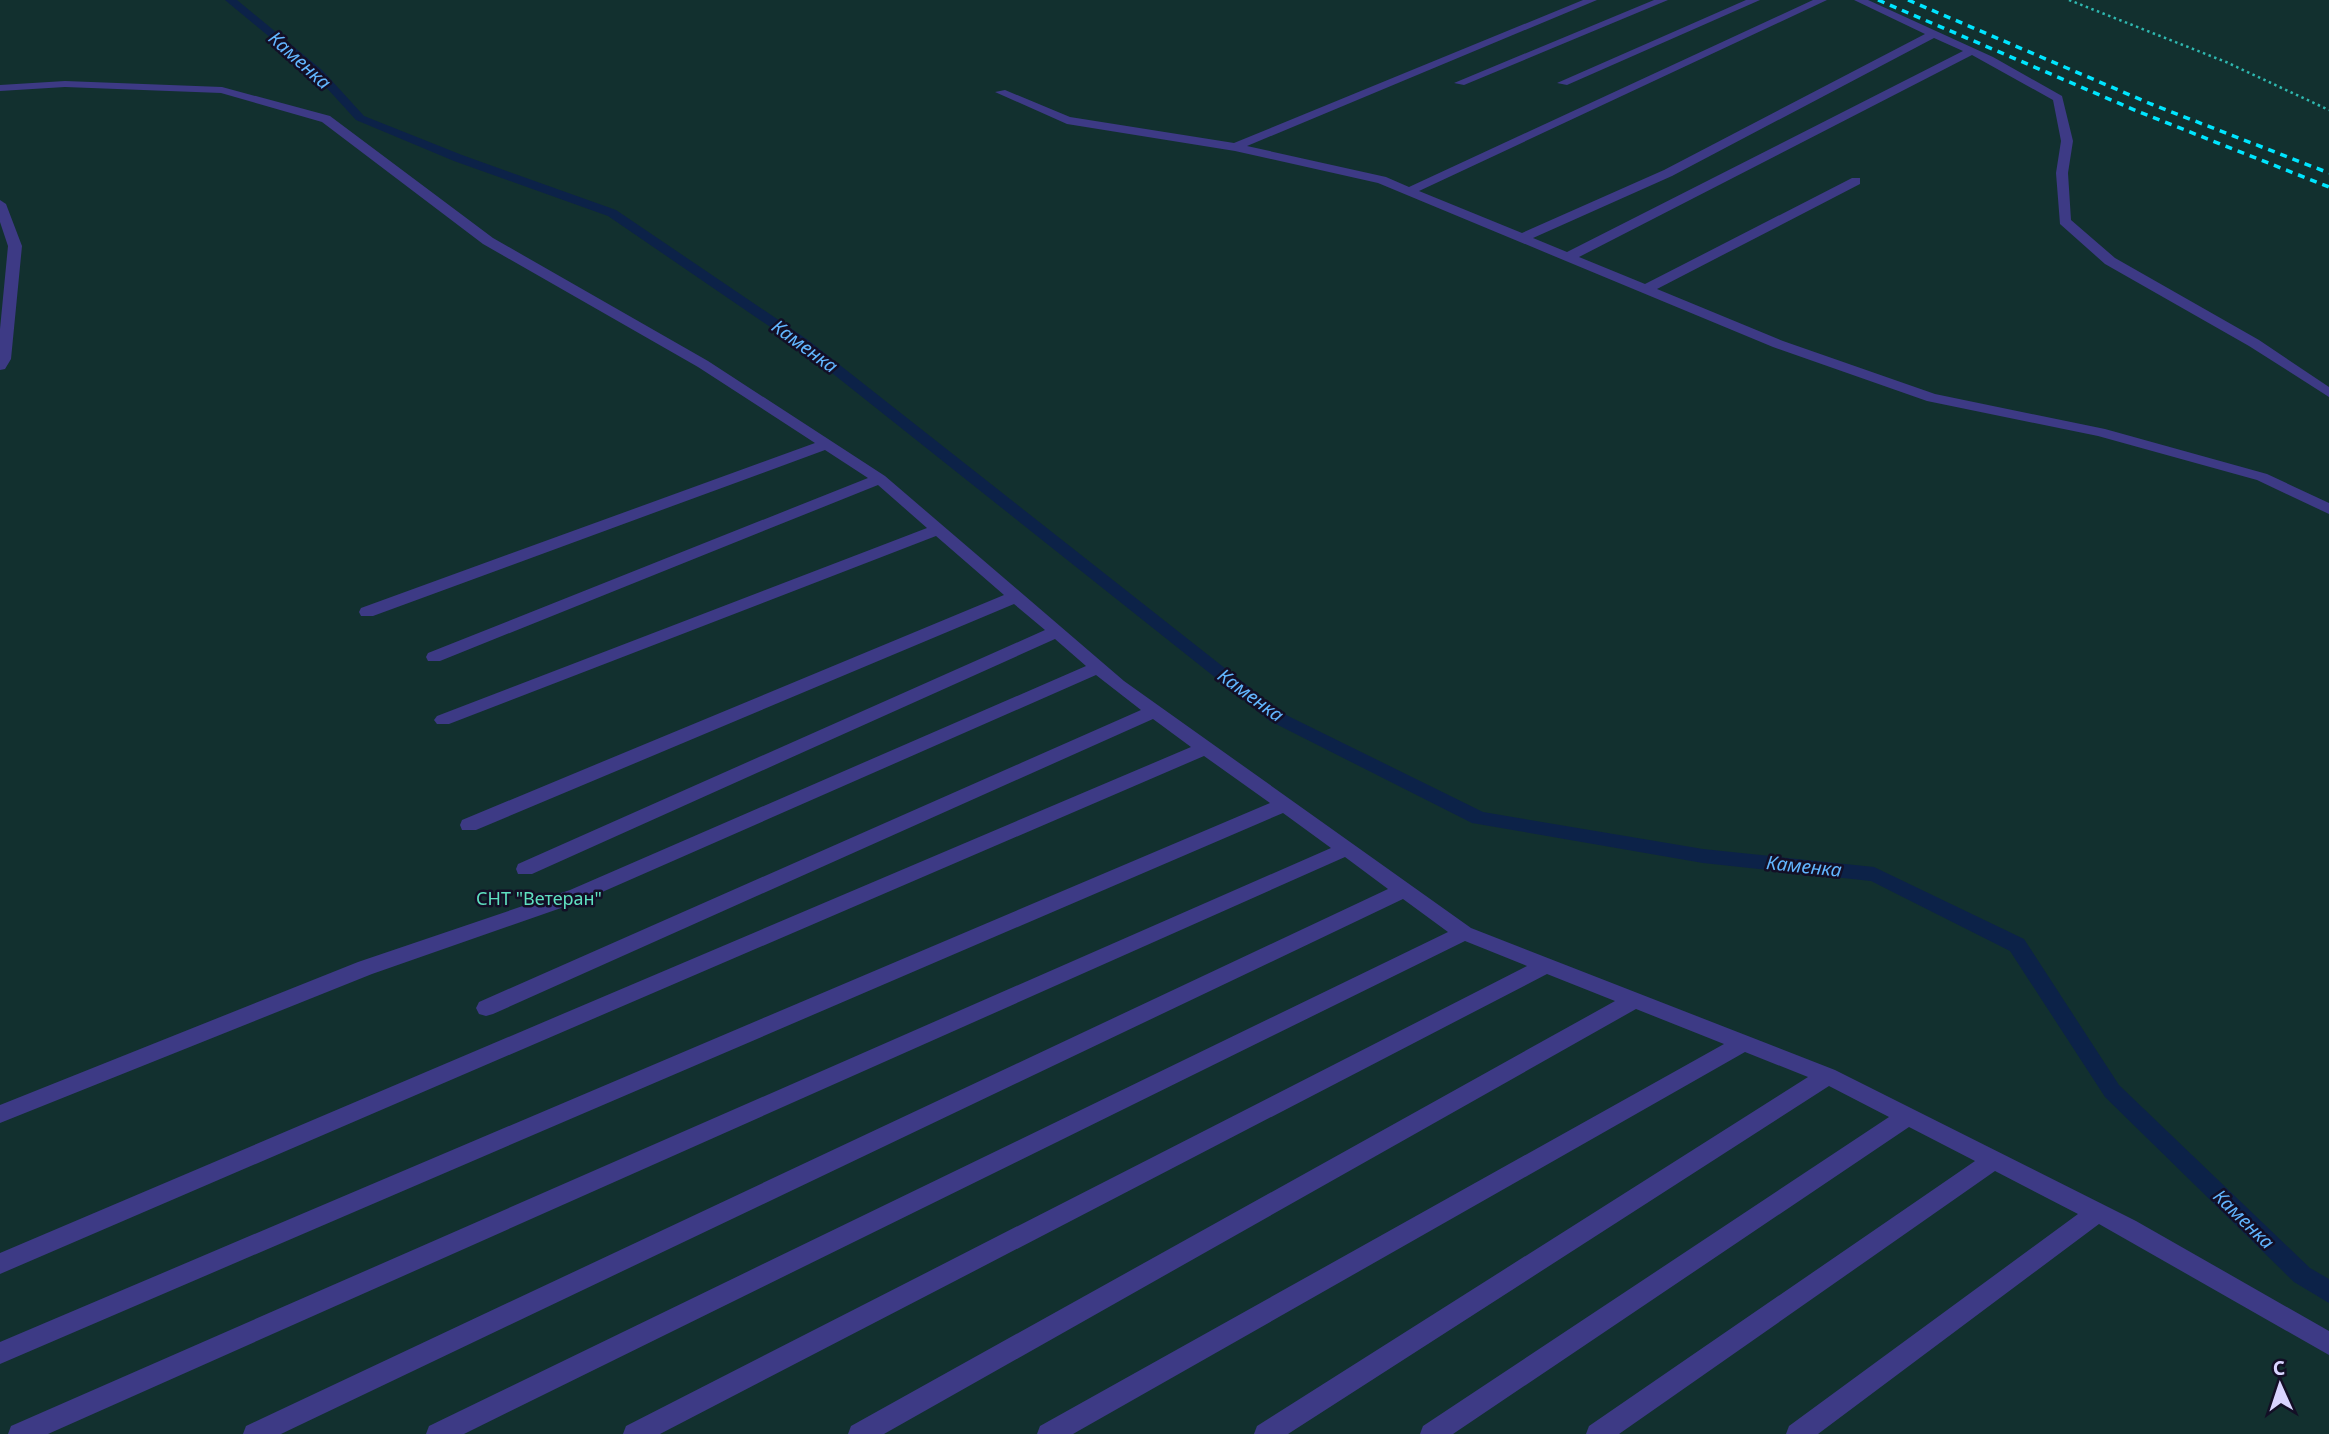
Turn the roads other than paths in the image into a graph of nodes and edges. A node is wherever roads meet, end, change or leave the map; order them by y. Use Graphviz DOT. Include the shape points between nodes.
graph roads {
  1 [pos="1592,0"];
  2 [pos="1663,0"];
  3 [pos="1755,0"];
  4 [pos="1822,0"];
  5 [pos="1860,0"];
  6 [pos="1934,34"];
  7 [pos="1972,51"];
  8 [pos="1460,83"];
  9 [pos="1563,83"];
  10 [pos="0,88"];
  11 [pos="1001,92"];
  12 [pos="1235,147"];
  13 [pos="1856,181"];
  14 [pos="1409,191"];
  15 [pos="0,204"];
  16 [pos="1521,238"];
  17 [pos="1568,257"];
  18 [pos="1646,289"];
  19 [pos="0,366"];
  20 [pos="2329,393"];
  21 [pos="826,444"];
  22 [pos="880,479"];
  23 [pos="2329,509"];
  24 [pos="938,530"];
  25 [pos="1015,597"];
  26 [pos="367,612"];
  27 [pos="1056,632"];
  28 [pos="434,657"];
  29 [pos="1097,668"];
  30 [pos="1154,711"];
  31 [pos="443,720"];
  32 [pos="1205,748"];
  33 [pos="1284,805"];
  34 [pos="469,825"];
  35 [pos="1346,849"];
  36 [pos="525,869"];
  37 [pos="1404,890"];
  38 [pos="1464,933"];
  39 [pos="1547,965"];
  40 [pos="1635,1000"];
  41 [pos="486,1008"];
  42 [pos="1744,1043"];
  43 [pos="1828,1076"];
  44 [pos="0,1114"];
  45 [pos="1908,1116"];
  46 [pos="1994,1160"];
  47 [pos="2097,1213"];
  48 [pos="0,1264"];
  49 [pos="2329,1344"];
  50 [pos="0,1353"];
  51 [pos="20,1434"];
  52 [pos="255,1434"];
  53 [pos="438,1434"];
  54 [pos="635,1434"];
  55 [pos="860,1434"];
  56 [pos="1049,1434"];
  57 [pos="1266,1434"];
  58 [pos="1432,1434"];
  59 [pos="1598,1434"];
  60 [pos="1798,1434"];
  1 -- 12 [label="street"];
  2 -- 8 [label="street"];
  3 -- 9 [label="street"];
  4 -- 14 [label="street"];
  5 -- 6 [label="street"];
  6 -- 7 [label="street"];
  6 -- 16 [label="street" via="1668,173"];
  7 -- 17 [label="street"];
  7 -- 20 [label="street" via="2058,98 2067,141 2062,173 2065,220 2110,261 2254,342"];
  10 -- 21 [label="street" via="65,84 222,90 326,119 488,241 703,365"];
  11 -- 12 [label="street" via="1067,120"];
  12 -- 14 [label="street" via="1382,180"];
  13 -- 18 [label="street"];
  14 -- 16 [label="street"];
  15 -- 19 [label="street" via="15,246"];
  16 -- 17 [label="street"];
  17 -- 18 [label="street"];
  18 -- 23 [label="street" via="1778,344 1932,398 2100,432 2262,477"];
  21 -- 22 [label="street"];
  21 -- 26 [label="street"];
  22 -- 24 [label="street"];
  22 -- 28 [label="street"];
  24 -- 25 [label="street"];
  24 -- 31 [label="street"];
  25 -- 27 [label="street"];
  25 -- 34 [label="street"];
  27 -- 29 [label="street"];
  27 -- 36 [label="street"];
  29 -- 30 [label="street"];
  29 -- 44 [label="street" via="577,895 365,968"];
  30 -- 32 [label="street"];
  30 -- 41 [label="street"];
  32 -- 33 [label="street"];
  32 -- 48 [label="street"];
  33 -- 35 [label="street"];
  33 -- 50 [label="street"];
  35 -- 37 [label="street"];
  35 -- 51 [label="street"];
  37 -- 38 [label="street"];
  37 -- 52 [label="street"];
  38 -- 39 [label="street"];
  38 -- 53 [label="street"];
  39 -- 40 [label="street"];
  39 -- 54 [label="street"];
  40 -- 42 [label="street"];
  40 -- 55 [label="street"];
  42 -- 43 [label="street"];
  42 -- 56 [label="street"];
  43 -- 45 [label="street"];
  43 -- 57 [label="street"];
  45 -- 46 [label="street"];
  45 -- 58 [label="street"];
  46 -- 47 [label="street"];
  46 -- 59 [label="street"];
  47 -- 49 [label="street"];
  47 -- 60 [label="street"];
}
